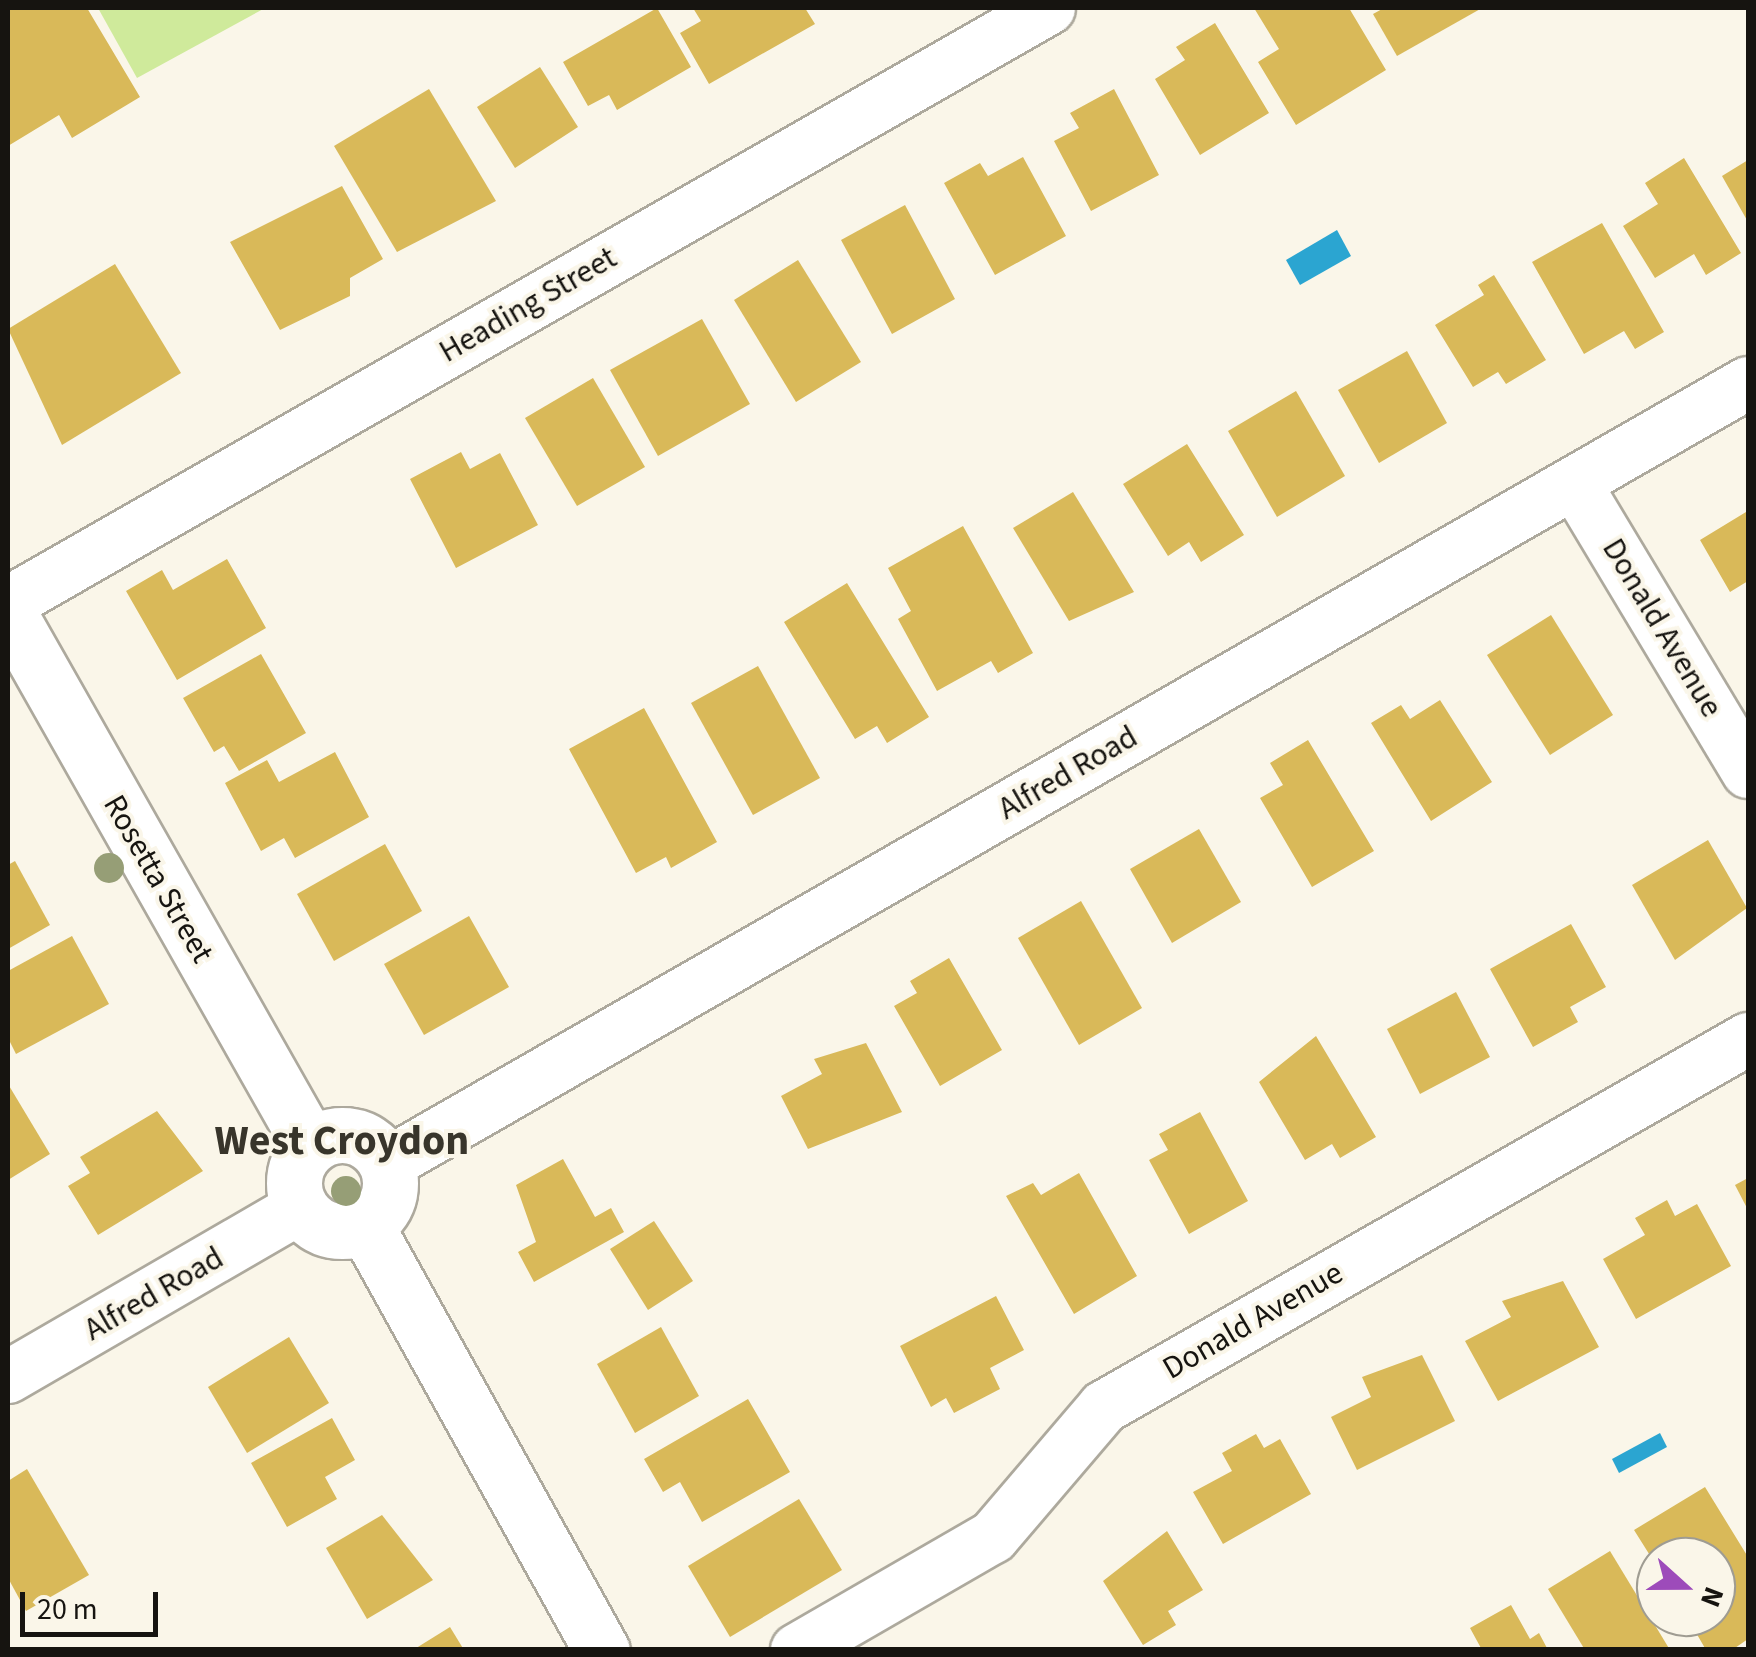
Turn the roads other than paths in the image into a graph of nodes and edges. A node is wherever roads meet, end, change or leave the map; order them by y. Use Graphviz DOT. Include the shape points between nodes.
graph roads {
  1 [pos="1050,8"];
  2 [pos="1748,383"];
  3 [pos="1575,484"];
  4 [pos="8,603"];
  5 [pos="8,612"];
  6 [pos="1748,772"];
  7 [pos="1748,1039"];
  8 [pos="310,1146"];
  9 [pos="387,1164"];
  10 [pos="300,1208"];
  11 [pos="365,1226"];
  12 [pos="8,1377"];
  13 [pos="602,1650"];
  14 [pos="797,1650"];
  1 -- 4 [label="street, Heading Street"];
  2 -- 3 [label="street, Alfred Road"];
  3 -- 6 [label="street, Donald Avenue"];
  3 -- 9 [label="street, Alfred Road"];
  5 -- 8 [label="street, Rosetta Street"];
  7 -- 14 [label="street, Donald Avenue" via="1104,1406 994,1537"];
  8 -- 9 [label="street" via="350,1135"];
  8 -- 10 [label="street" via="294,1176"];
  9 -- 11 [label="street" via="390,1192"];
  10 -- 11 [label="street" via="325,1229"];
  10 -- 12 [label="street, Alfred Road"];
  11 -- 13 [label="street"];
}
